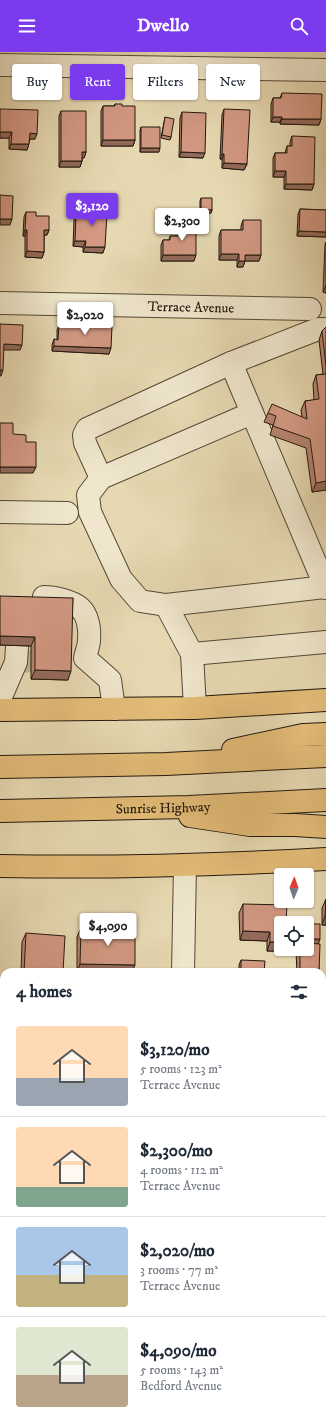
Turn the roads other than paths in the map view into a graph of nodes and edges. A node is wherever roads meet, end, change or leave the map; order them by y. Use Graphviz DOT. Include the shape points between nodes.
graph roads {
  1 [pos="0,65"];
  2 [pos="326,70"];
  3 [pos="0,302"];
  4 [pos="310,309"];
  5 [pos="326,329"];
  6 [pos="231,364"];
  7 [pos="252,413"];
  8 [pos="101,478"];
  9 [pos="0,512"];
  10 [pos="67,513"];
  11 [pos="318,549"];
  12 [pos="326,588"];
  13 [pos="166,605"];
  14 [pos="326,642"];
  15 [pos="192,654"];
  16 [pos="8,661"];
  17 [pos="0,699"];
  18 [pos="326,700"];
  19 [pos="195,708"];
  20 [pos="0,710"];
  21 [pos="114,710"];
  22 [pos="326,734"];
  23 [pos="326,756"];
  24 [pos="166,764"];
  25 [pos="0,767"];
  26 [pos="326,800"];
  27 [pos="135,808"];
  28 [pos="0,811"];
  29 [pos="326,827"];
  30 [pos="326,859"];
  31 [pos="184,865"];
  32 [pos="0,866"];
  33 [pos="183,968"];
  1 -- 2 [label="street"];
  3 -- 4 [label="street, Terrace Avenue"];
  5 -- 6 [label="street" via="318,329"];
  6 -- 7 [label="street"];
  6 -- 8 [label="street" via="87,429 84,435 85,443"];
  7 -- 8 [label="street"];
  7 -- 11 [label="street"];
  8 -- 13 [label="street" via="88,495 90,512 121,579 140,601"];
  9 -- 10 [label="street"];
  11 -- 12 [label="street"];
  12 -- 13 [label="street"];
  13 -- 15 [label="street"];
  14 -- 15 [label="street"];
  15 -- 19 [label="street"];
  16 -- 17 [label="street"];
  16 -- 21 [label="street" via="20,602 46,597 68,602 80,608 88,622 89,640 85,658 110,680"];
  18 -- 19 [label="main road"];
  19 -- 21 [label="main road"];
  20 -- 21 [label="main road"];
  22 -- 24 [label="main road" via="303,735"];
  23 -- 24 [label="main road"];
  24 -- 25 [label="main road"];
  26 -- 27 [label="main road, Sunrise Highway"];
  27 -- 28 [label="main road, Sunrise Highway"];
  27 -- 29 [label="main road" via="250,825"];
  30 -- 31 [label="main road"];
  31 -- 32 [label="main road"];
  31 -- 33 [label="street"];
}
